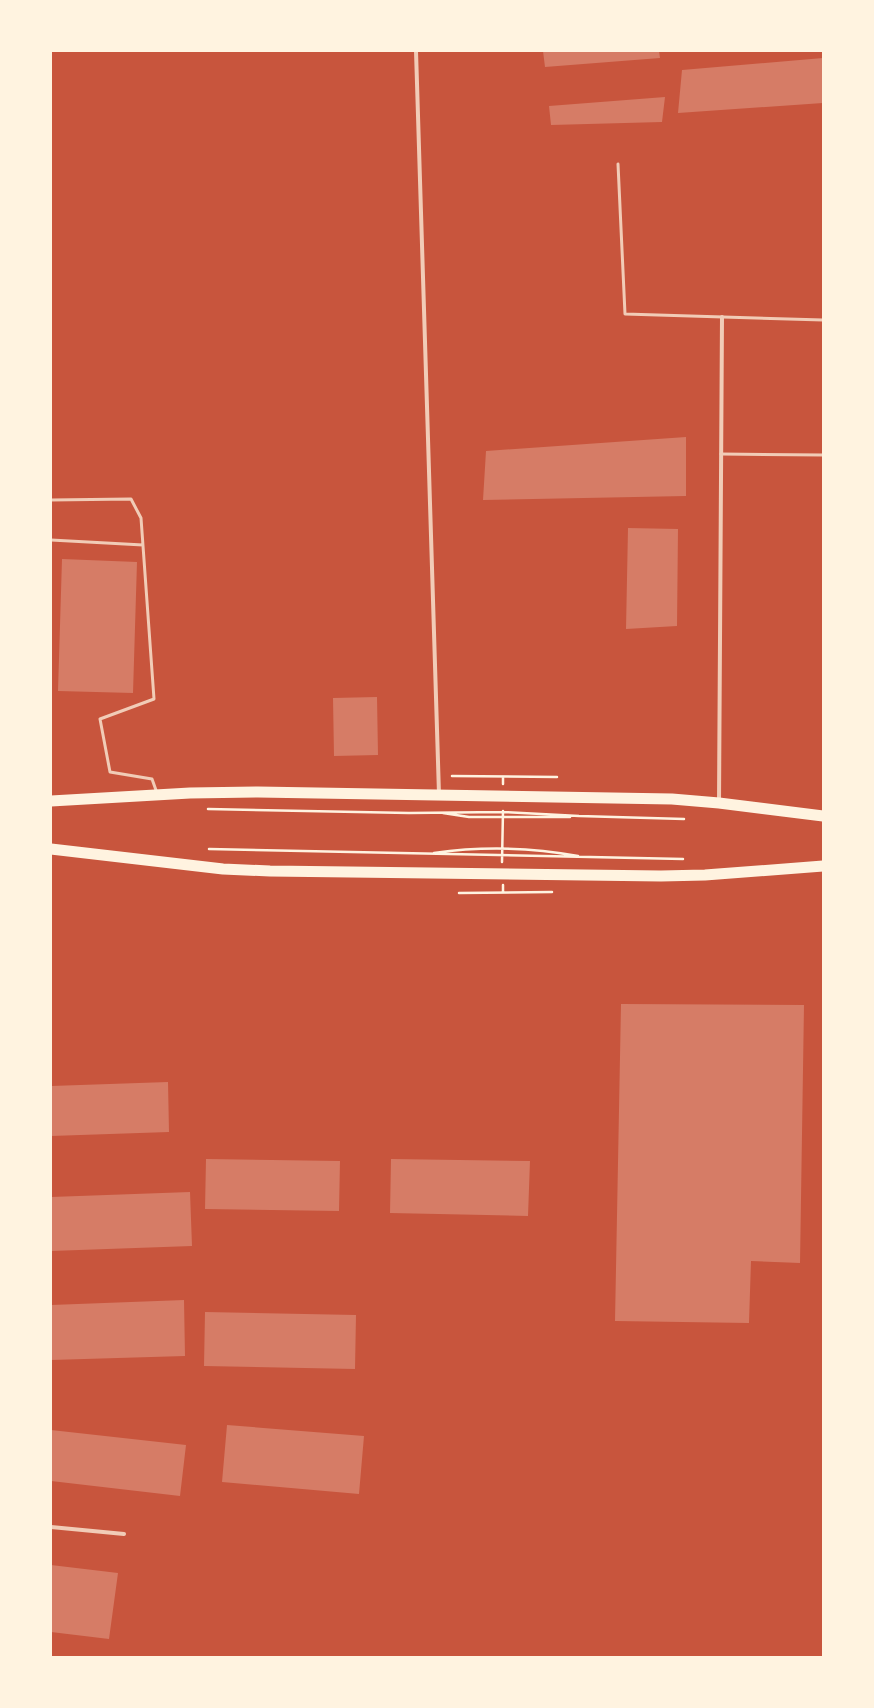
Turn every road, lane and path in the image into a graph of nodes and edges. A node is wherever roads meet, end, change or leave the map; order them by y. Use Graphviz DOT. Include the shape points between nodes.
graph roads {
  1 [pos="416,51"];
  2 [pos="618,164"];
  3 [pos="722,317"];
  4 [pos="823,320"];
  5 [pos="721,454"];
  6 [pos="823,454"];
  7 [pos="51,500"];
  8 [pos="51,540"];
  9 [pos="143,545"];
  10 [pos="452,776"];
  11 [pos="503,776"];
  12 [pos="556,777"];
  13 [pos="503,791"];
  14 [pos="157,795"];
  15 [pos="440,795"];
  16 [pos="51,801"];
  17 [pos="719,803"];
  18 [pos="503,805"];
  19 [pos="208,809"];
  20 [pos="437,812"];
  21 [pos="503,812"];
  22 [pos="823,813"];
  23 [pos="806,814"];
  24 [pos="579,816"];
  25 [pos="823,816"];
  26 [pos="684,819"];
  27 [pos="51,849"];
  28 [pos="209,849"];
  29 [pos="427,854"];
  30 [pos="502,855"];
  31 [pos="585,857"];
  32 [pos="683,859"];
  33 [pos="823,866"];
  34 [pos="502,870"];
  35 [pos="503,877"];
  36 [pos="503,892"];
  37 [pos="552,892"];
  38 [pos="459,893"];
  39 [pos="51,1526"];
  40 [pos="124,1534"];
  1 -- 15 [label="street"];
  2 -- 3 [label="lane" via="624,314"];
  3 -- 4 [label="lane"];
  3 -- 5 [label="street"];
  5 -- 6 [label="lane"];
  5 -- 17 [label="street"];
  7 -- 9 [label="lane" via="131,499 141,518"];
  8 -- 9 [label="lane"];
  9 -- 14 [label="lane" via="154,699 100,719 110,772 152,779"];
  10 -- 11 [label="path"];
  11 -- 12 [label="path"];
  11 -- 13 [label="path"];
  14 -- 15 [label="highway" via="258,792"];
  14 -- 16 [label="highway"];
  15 -- 17 [label="highway" via="672,799"];
  17 -- 23 [label="highway"];
  18 -- 21 [label="path"];
  19 -- 20 [label="path"];
  20 -- 21 [label="path"];
  20 -- 24 [label="path" via="469,817"];
  21 -- 24 [label="path"];
  21 -- 30 [label="path"];
  22 -- 23 [label="highway"];
  23 -- 25 [label="highway"];
  24 -- 26 [label="path"];
  27 -- 33 [label="highway" via="185,865 270,871 660,876"];
  28 -- 29 [label="path"];
  29 -- 30 [label="path"];
  29 -- 31 [label="path" via="501,848 536,849"];
  30 -- 31 [label="path"];
  30 -- 34 [label="path"];
  31 -- 32 [label="path"];
  35 -- 36 [label="path"];
  36 -- 37 [label="path"];
  36 -- 38 [label="path"];
  39 -- 40 [label="street"];
}
